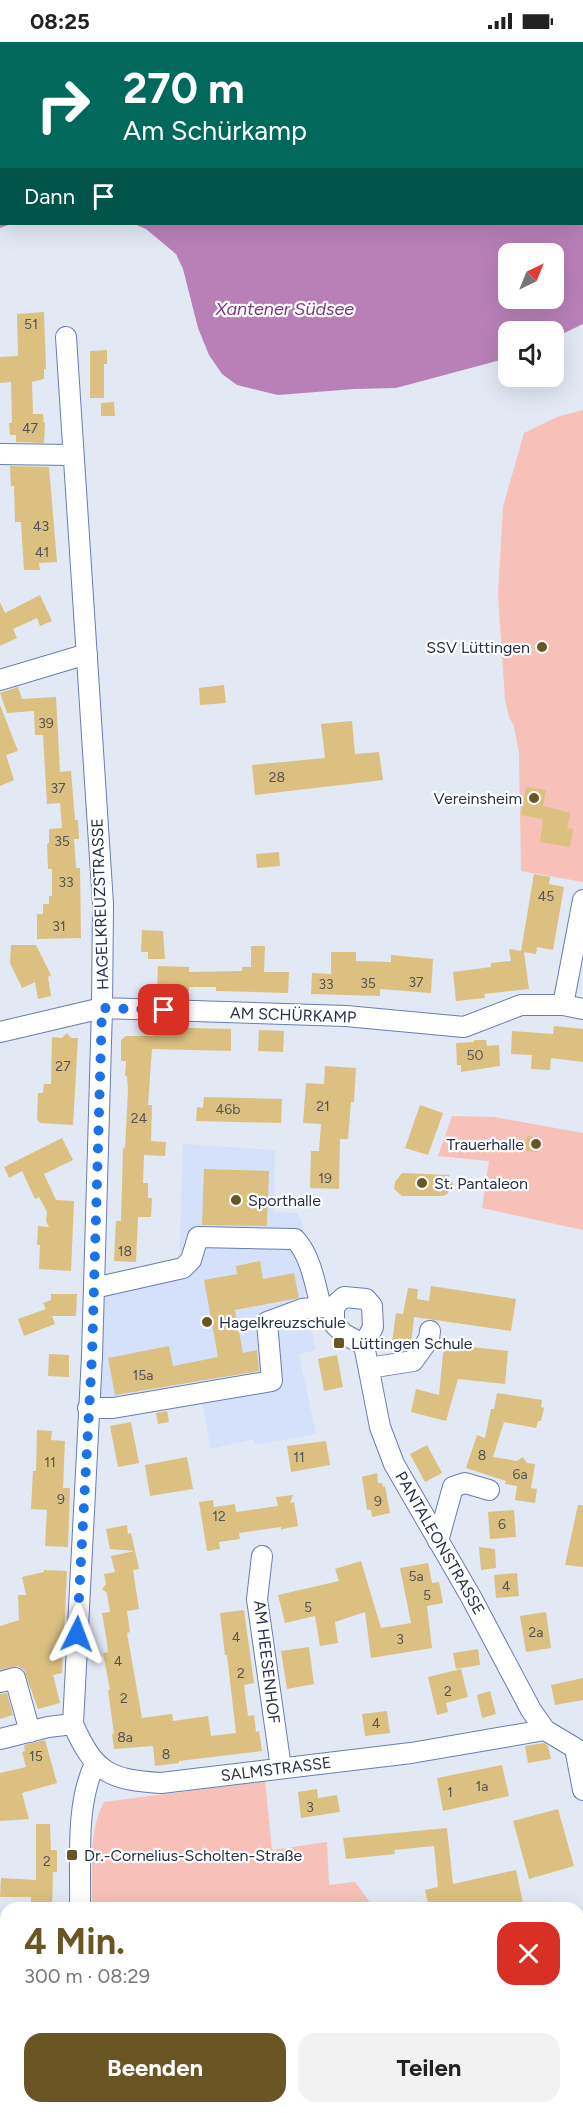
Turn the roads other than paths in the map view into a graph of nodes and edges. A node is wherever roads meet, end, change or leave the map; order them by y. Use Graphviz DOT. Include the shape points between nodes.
graph roads {
  1 [pos="66,337"];
  2 [pos="0,454"];
  3 [pos="72,455"];
  4 [pos="87,654"];
  5 [pos="0,680"];
  6 [pos="583,900"];
  7 [pos="563,1005"];
  8 [pos="102,1008"];
  9 [pos="583,1009"];
  10 [pos="0,1032"];
  11 [pos="94,1287"];
  12 [pos="328,1306"];
  13 [pos="430,1331"];
  14 [pos="364,1345"];
  15 [pos="369,1368"];
  16 [pos="88,1408"];
  17 [pos="489,1490"];
  18 [pos="438,1541"];
  19 [pos="262,1556"];
  20 [pos="0,1682"];
  21 [pos="73,1724"];
  22 [pos="545,1730"];
  23 [pos="30,1731"];
  24 [pos="0,1739"];
  25 [pos="579,1744"];
  26 [pos="95,1764"];
  27 [pos="281,1768"];
  28 [pos="583,1790"];
  29 [pos="80,1902"];
  1 -- 3 [label="street, HAGELKREUZSTRASSE"];
  2 -- 3 [label="street"];
  3 -- 4 [label="street, HAGELKREUZSTRASSE"];
  4 -- 5 [label="street"];
  4 -- 8 [label="street, HAGELKREUZSTRASSE" via="103,904"];
  6 -- 7 [label="street"];
  7 -- 8 [label="street, AM SCHÜRKAMP" via="521,1005 464,1027 346,1016"];
  7 -- 9 [label="street, AM SCHÜRKAMP"];
  8 -- 10 [label="street, AM SCHÜRKAMP"];
  8 -- 11 [label="street, HAGELKREUZSTRASSE"];
  11 -- 12 [label="street" via="183,1268 191,1260 198,1237 295,1239"];
  11 -- 16 [label="street, HAGELKREUZSTRASSE"];
  12 -- 14 [label="street" via="334,1324"];
  12 -- 14 [label="street" via="345,1297 366,1299 372,1306 373,1327"];
  12 -- 16 [label="street" via="302,1309 267,1322 272,1381 113,1408"];
  13 -- 15 [label="street" via="412,1361"];
  14 -- 15 [label="street, PANTALEONSTRASSE"];
  15 -- 18 [label="street, PANTALEONSTRASSE" via="380,1427 394,1464"];
  16 -- 21 [label="street, HAGELKREUZSTRASSE"];
  17 -- 18 [label="street" via="465,1483 453,1487"];
  18 -- 22 [label="street, PANTALEONSTRASSE"];
  19 -- 27 [label="street, AM HEESENHOF" via="258,1599"];
  20 -- 23 [label="street" via="15,1678"];
  21 -- 23 [label="street"];
  21 -- 26 [label="street"];
  22 -- 25 [label="street"];
  22 -- 27 [label="street, SALMSTRASSE" via="411,1753"];
  23 -- 24 [label="street"];
  25 -- 28 [label="street"];
  26 -- 27 [label="street, SALMSTRASSE" via="115,1776 161,1784"];
  26 -- 29 [label="street" via="87,1779 81,1833"];
}
